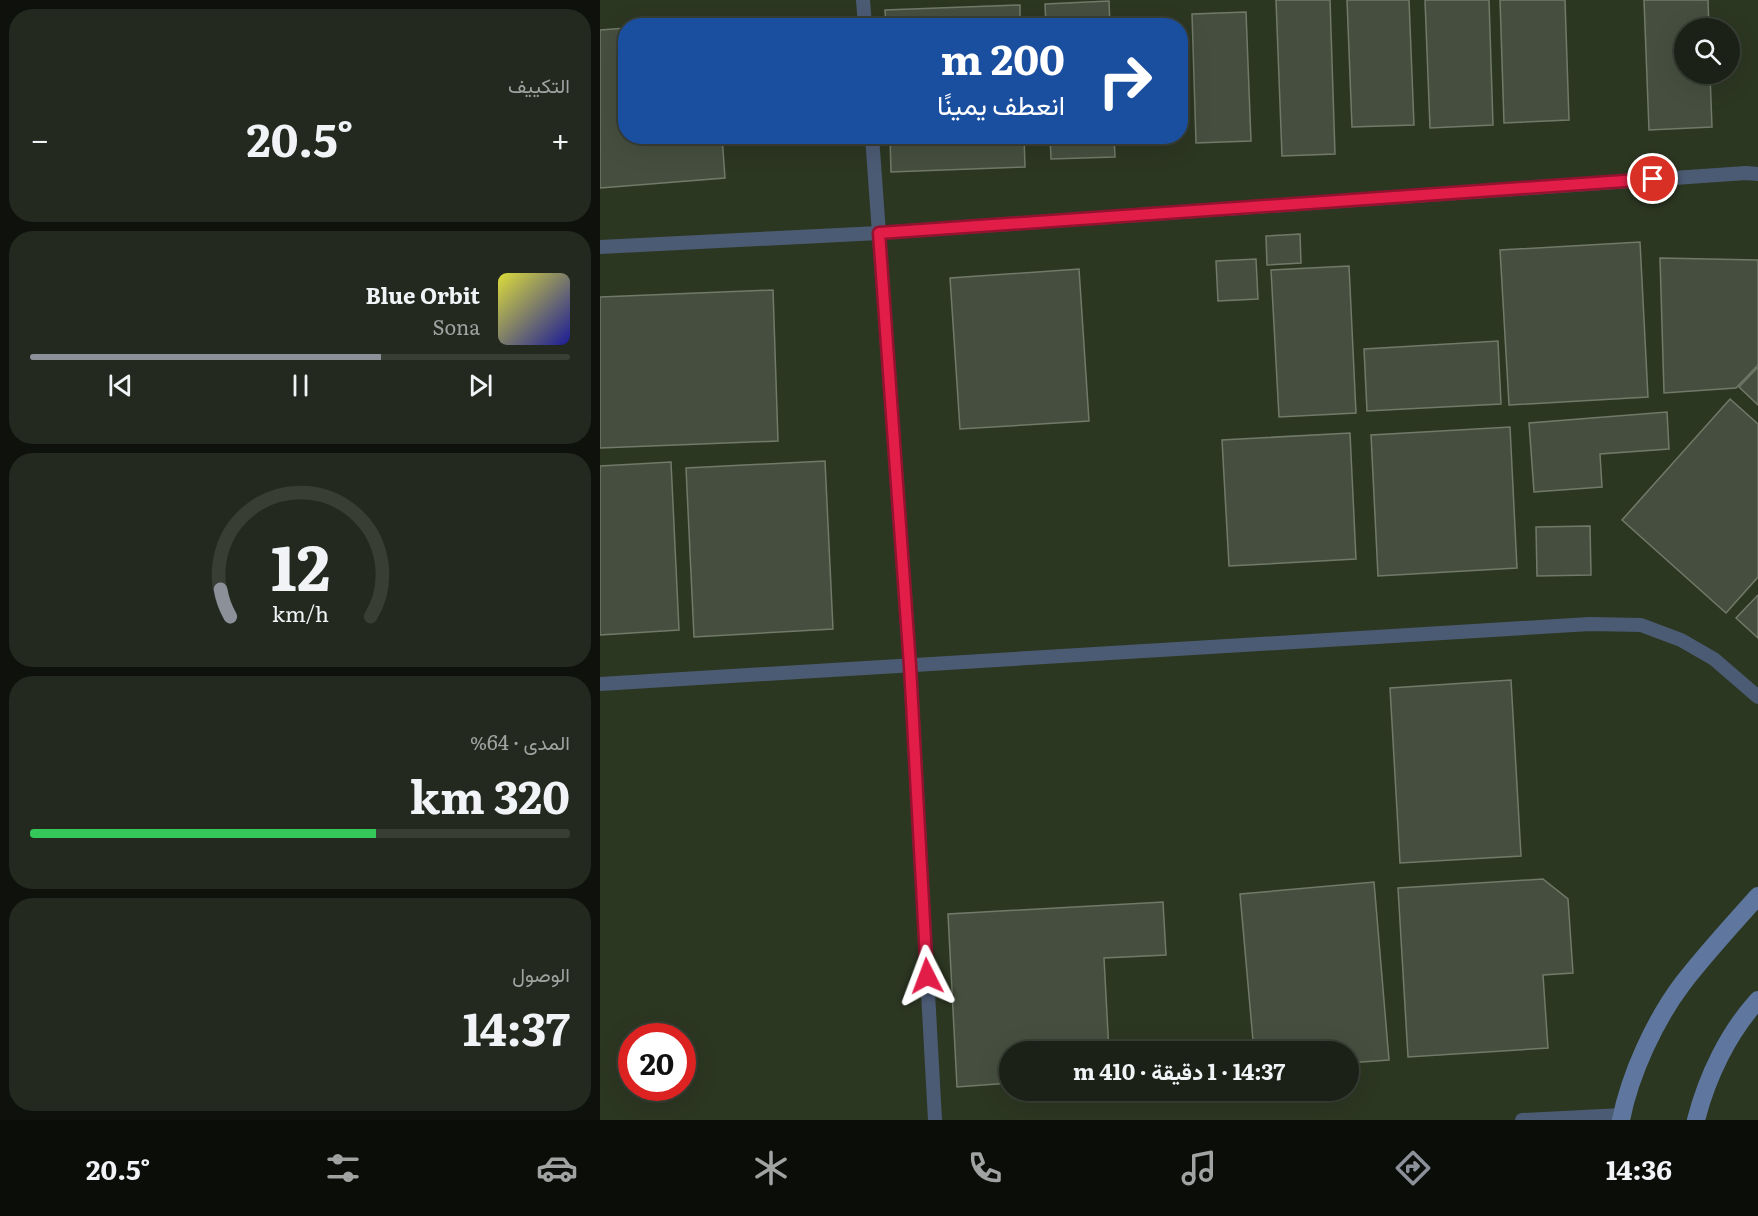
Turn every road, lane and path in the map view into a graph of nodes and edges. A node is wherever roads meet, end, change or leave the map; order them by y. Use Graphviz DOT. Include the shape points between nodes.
graph roads {
  1 [pos="864,0"];
  2 [pos="865,18"];
  3 [pos="873,144"];
  4 [pos="1758,174"];
  5 [pos="879,233"];
  6 [pos="600,247"];
  7 [pos="910,666"];
  8 [pos="600,684"];
  9 [pos="1758,697"];
  10 [pos="1758,896"];
  11 [pos="1758,999"];
  12 [pos="1622,1117"];
  13 [pos="935,1120"];
  14 [pos="1522,1120"];
  15 [pos="1696,1120"];
  1 -- 2 [label="lane"];
  3 -- 5 [label="lane"];
  4 -- 5 [label="lane"];
  5 -- 6 [label="lane"];
  5 -- 7 [label="lane"];
  7 -- 8 [label="lane"];
  7 -- 9 [label="lane" via="1590,624 1641,625 1682,640 1714,659"];
  7 -- 13 [label="lane"];
  10 -- 12 [label="street" via="1682,984 1656,1025"];
  11 -- 15 [label="street" via="1722,1053"];
  12 -- 14 [label="lane"];
}
